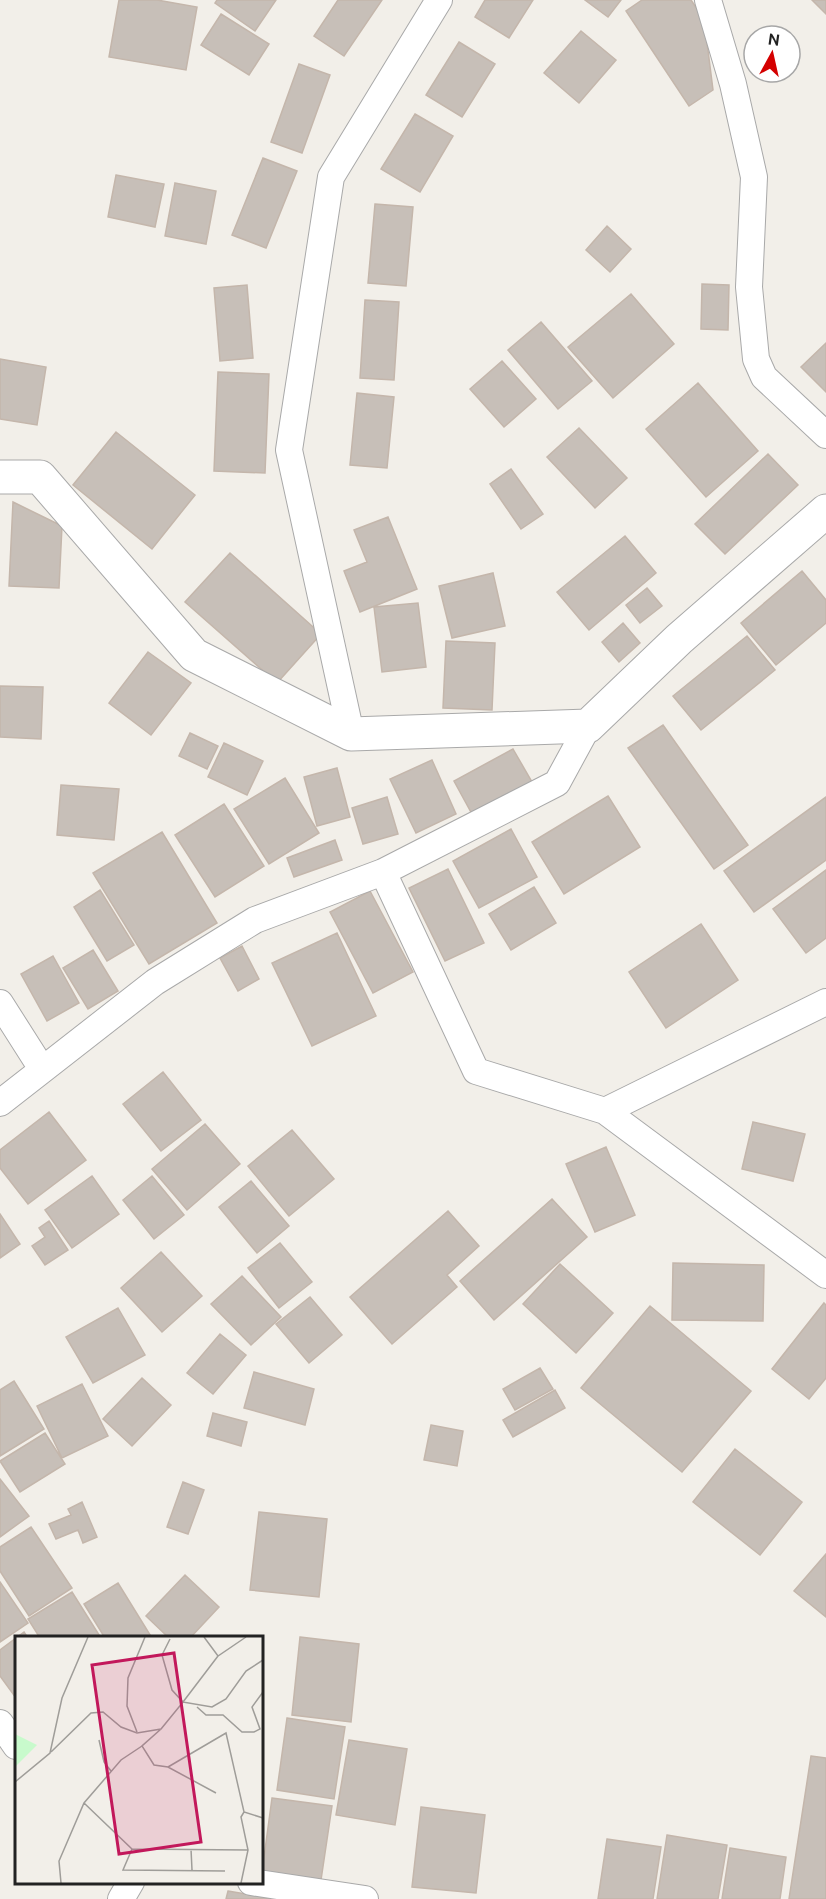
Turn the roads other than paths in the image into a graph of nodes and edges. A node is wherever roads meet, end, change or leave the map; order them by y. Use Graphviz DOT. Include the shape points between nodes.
graph roads {
  1 [pos="439,0"];
  2 [pos="708,0"];
  3 [pos="826,435"];
  4 [pos="0,477"];
  5 [pos="826,511"];
  6 [pos="588,726"];
  7 [pos="351,734"];
  8 [pos="383,872"];
  9 [pos="826,1002"];
  10 [pos="0,1003"];
  11 [pos="42,1069"];
  12 [pos="0,1103"];
  13 [pos="605,1111"];
  14 [pos="826,1275"];
  15 [pos="0,1723"];
  16 [pos="15,1745"];
  17 [pos="130,1884"];
  18 [pos="262,1884"];
  19 [pos="121,1899"];
  20 [pos="365,1899"];
  1 -- 7 [label="street" via="331,177 289,450"];
  2 -- 3 [label="street" via="733,84 754,177 749,287 756,359 764,377"];
  4 -- 7 [label="street" via="40,477 194,655"];
  5 -- 6 [label="street" via="679,639"];
  6 -- 7 [label="street"];
  6 -- 8 [label="street" via="557,783"];
  8 -- 11 [label="street" via="255,920 155,982"];
  8 -- 13 [label="street" via="476,1071"];
  9 -- 13 [label="street"];
  10 -- 11 [label="street"];
  11 -- 12 [label="street"];
  13 -- 14 [label="street"];
  15 -- 16 [label="street"];
  17 -- 19 [label="street"];
  18 -- 20 [label="street"];
}
